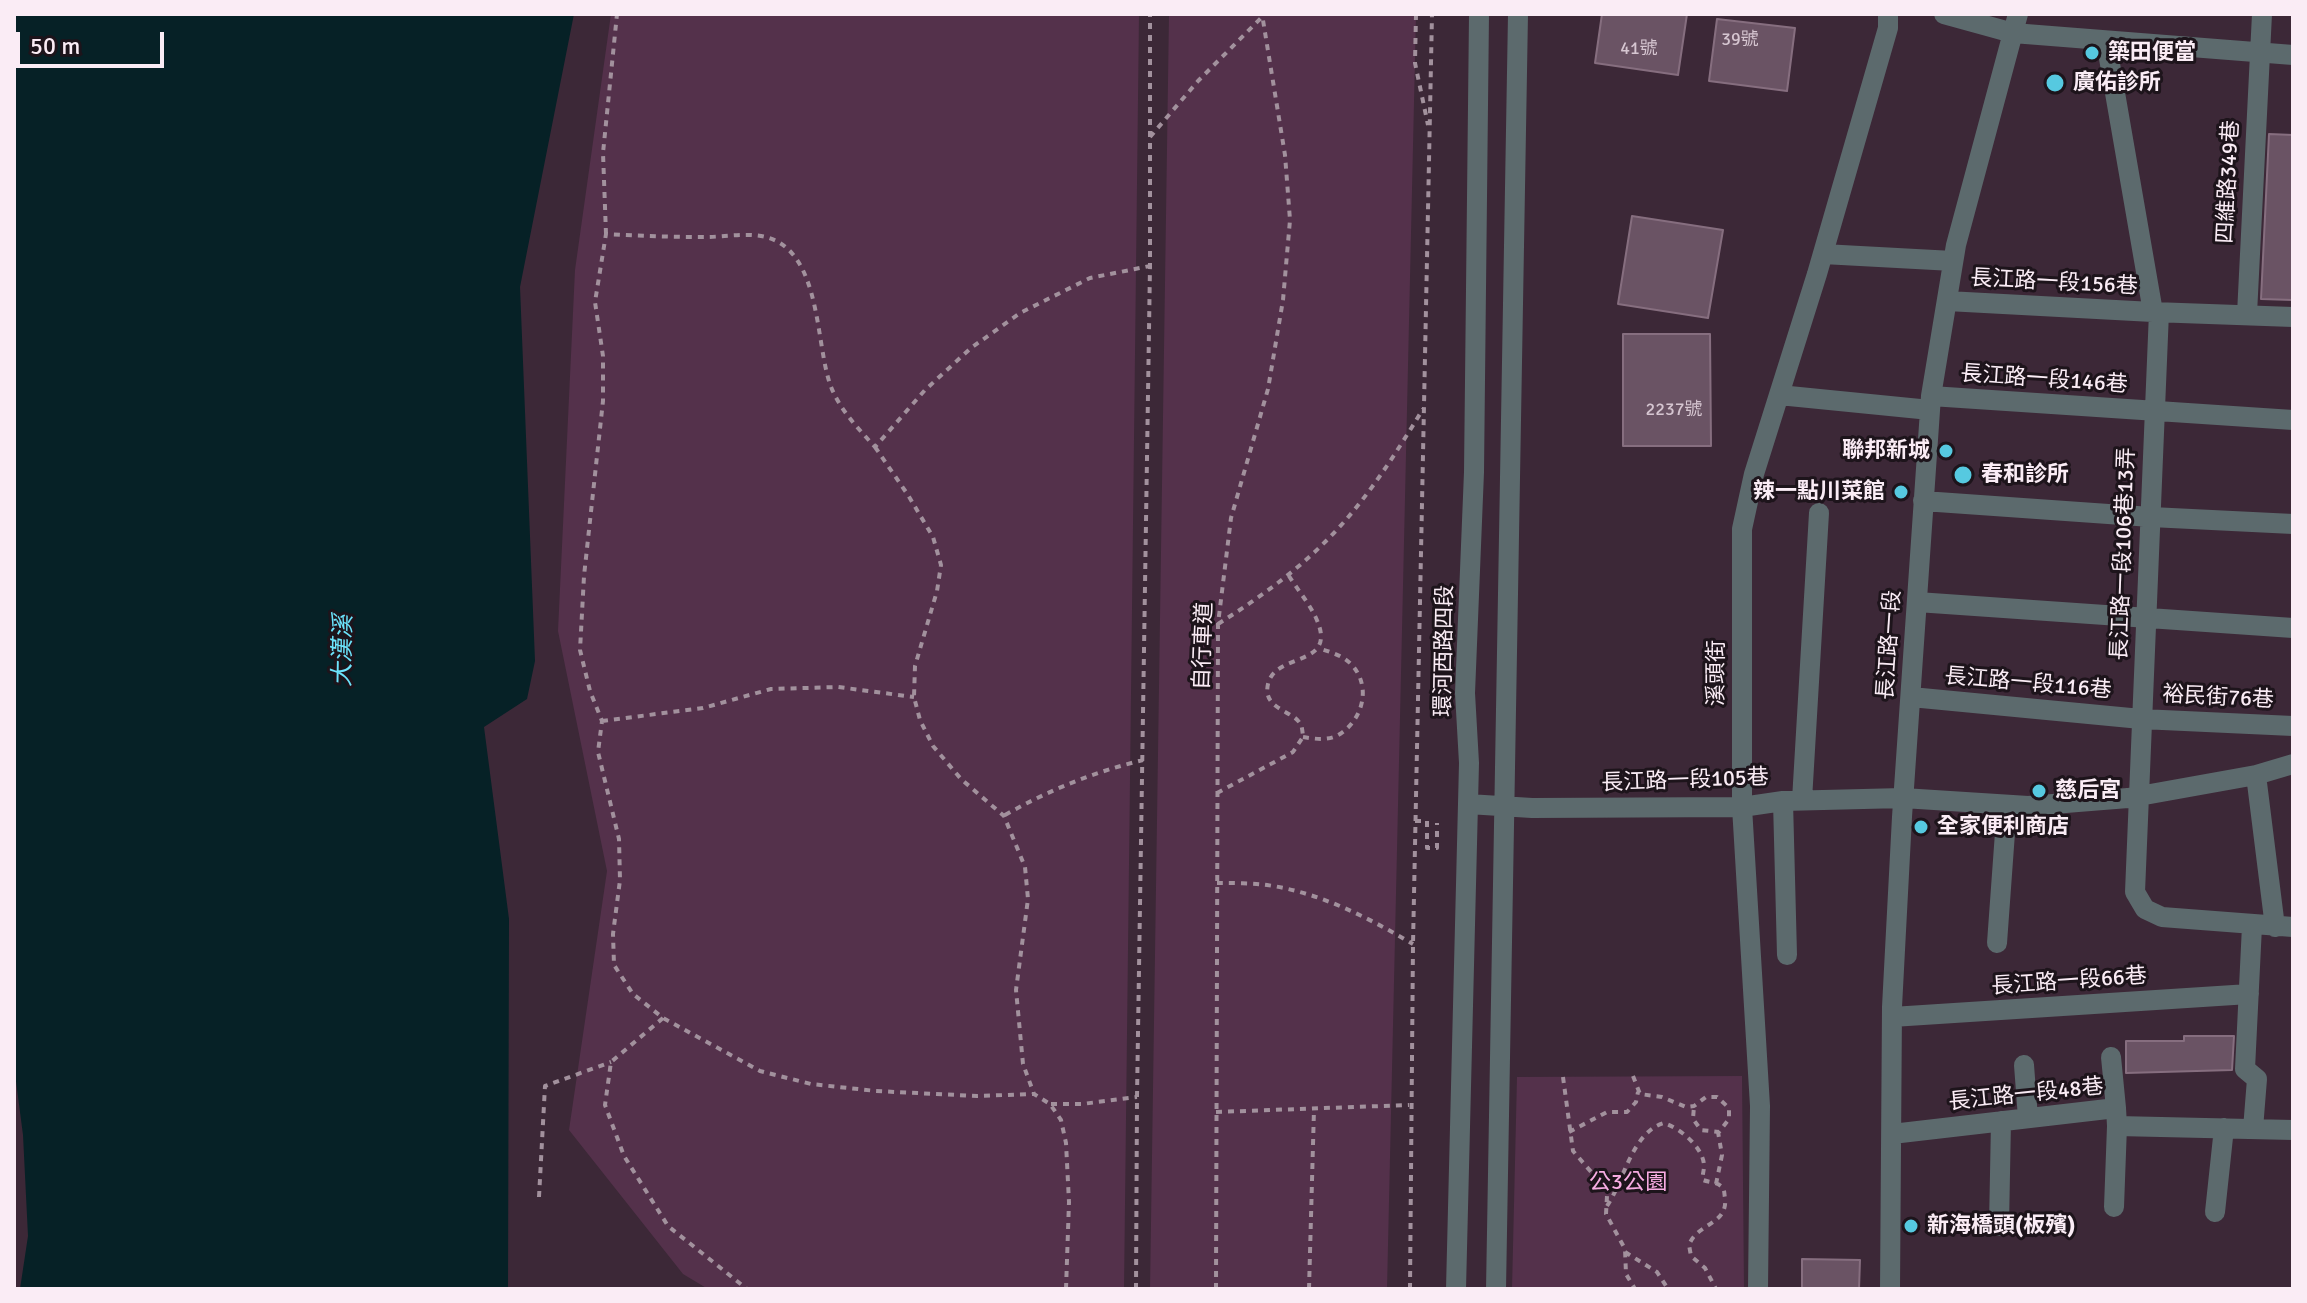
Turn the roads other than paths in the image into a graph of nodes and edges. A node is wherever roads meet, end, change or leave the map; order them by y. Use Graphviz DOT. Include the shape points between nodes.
graph roads {
  1 [pos="1479,14"];
  2 [pos="1518,14"];
  3 [pos="1888,14"];
  4 [pos="1944,14"];
  5 [pos="2262,14"];
  6 [pos="2016,23"];
  7 [pos="2106,41"];
  8 [pos="2259,53"];
  9 [pos="2293,55"];
  10 [pos="1823,254"];
  11 [pos="1953,261"];
  12 [pos="1947,301"];
  13 [pos="2156,312"];
  14 [pos="2247,314"];
  15 [pos="2293,317"];
  16 [pos="1779,395"];
  17 [pos="1931,403"];
  18 [pos="2154,411"];
  19 [pos="2293,420"];
  20 [pos="1923,501"];
  21 [pos="1819,513"];
  22 [pos="2151,517"];
  23 [pos="2293,524"];
  24 [pos="1917,602"];
  25 [pos="2146,617"];
  26 [pos="2293,628"];
  27 [pos="1911,697"];
  28 [pos="2141,719"];
  29 [pos="2293,726"];
  30 [pos="2293,764"];
  31 [pos="2256,775"];
  32 [pos="2137,797"];
  33 [pos="1903,798"];
  34 [pos="1793,801"];
  35 [pos="1468,804"];
  36 [pos="2007,805"];
  37 [pos="1506,806"];
  38 [pos="1742,807"];
  39 [pos="2252,926"];
  40 [pos="2284,927"];
  41 [pos="1997,943"];
  42 [pos="1787,955"];
  43 [pos="2249,994"];
  44 [pos="1892,1017"];
  45 [pos="2111,1057"];
  46 [pos="2024,1065"];
  47 [pos="2116,1117"];
  48 [pos="2028,1118"];
  49 [pos="2001,1121"];
  50 [pos="2224,1128"];
  51 [pos="2253,1129"];
  52 [pos="2293,1130"];
  53 [pos="1892,1134"];
  54 [pos="2114,1207"];
  55 [pos="2215,1212"];
  56 [pos="1999,1226"];
  57 [pos="1456,1289"];
  58 [pos="1496,1289"];
  59 [pos="1758,1289"];
  60 [pos="1890,1289"];
  1 -- 35 [label="street, 環河西路四段" via="1474,472 1465,693"];
  2 -- 37 [label="street"];
  3 -- 10 [label="street, 溪頭街"];
  4 -- 6 [label="street"];
  5 -- 8 [label="street, 四維路349巷"];
  6 -- 7 [label="street"];
  6 -- 11 [label="street, 長江路一段"];
  7 -- 8 [label="street"];
  7 -- 13 [label="street, 長江路一段106巷13弄"];
  8 -- 9 [label="street"];
  8 -- 14 [label="street, 四維路349巷"];
  10 -- 11 [label="street"];
  10 -- 16 [label="street, 溪頭街"];
  11 -- 12 [label="street, 長江路一段"];
  12 -- 13 [label="street, 長江路一段156巷"];
  12 -- 17 [label="street, 長江路一段"];
  13 -- 14 [label="street, 長江路一段156巷"];
  13 -- 18 [label="street, 長江路一段106巷13弄"];
  14 -- 15 [label="street, 長江路一段156巷"];
  16 -- 17 [label="street, 長江路一段146巷"];
  16 -- 38 [label="street, 溪頭街" via="1742,529"];
  17 -- 18 [label="street, 長江路一段146巷"];
  17 -- 20 [label="street, 長江路一段"];
  18 -- 19 [label="street, 長江路一段146巷"];
  18 -- 22 [label="street, 長江路一段106巷13弄"];
  20 -- 22 [label="street"];
  20 -- 24 [label="street, 長江路一段"];
  21 -- 34 [label="street"];
  22 -- 23 [label="street"];
  22 -- 25 [label="street, 長江路一段106巷13弄"];
  24 -- 25 [label="street"];
  24 -- 27 [label="street, 長江路一段"];
  25 -- 26 [label="street"];
  25 -- 28 [label="street, 長江路一段106巷13弄"];
  27 -- 28 [label="street, 長江路一段116巷"];
  27 -- 33 [label="street, 長江路一段"];
  28 -- 29 [label="street, 裕民街76巷"];
  28 -- 32 [label="street, 長江路一段106巷13弄"];
  30 -- 31 [label="street, 長江路一段105巷"];
  31 -- 32 [label="street, 長江路一段105巷"];
  31 -- 40 [label="street"];
  32 -- 36 [label="street, 長江路一段105巷"];
  32 -- 39 [label="street, 長江路一段106巷13弄" via="2135,892 2145,909 2162,917"];
  33 -- 34 [label="street, 長江路一段105巷"];
  33 -- 36 [label="street, 長江路一段105巷"];
  33 -- 44 [label="street, 長江路一段"];
  34 -- 38 [label="street, 長江路一段105巷"];
  34 -- 42 [label="street"];
  35 -- 37 [label="street, 長江路一段105巷"];
  35 -- 57 [label="street, 環河西路四段"];
  36 -- 41 [label="street"];
  37 -- 38 [label="street, 長江路一段105巷"];
  37 -- 58 [label="street"];
  38 -- 59 [label="street, 溪頭街" via="1760,1106"];
  39 -- 40 [label="street"];
  39 -- 43 [label="street"];
  43 -- 44 [label="street, 長江路一段66巷"];
  43 -- 51 [label="street" via="2245,1069 2257,1079"];
  44 -- 53 [label="street, 長江路一段"];
  45 -- 47 [label="street"];
  46 -- 48 [label="street"];
  47 -- 48 [label="street, 長江路一段48巷"];
  47 -- 50 [label="street, 長江路一段48巷"];
  47 -- 54 [label="street"];
  48 -- 49 [label="street, 長江路一段48巷"];
  49 -- 53 [label="street, 長江路一段48巷"];
  49 -- 56 [label="street"];
  50 -- 51 [label="street, 長江路一段48巷"];
  50 -- 55 [label="street"];
  51 -- 52 [label="street, 長江路一段48巷"];
  53 -- 60 [label="street, 長江路一段"];
}
